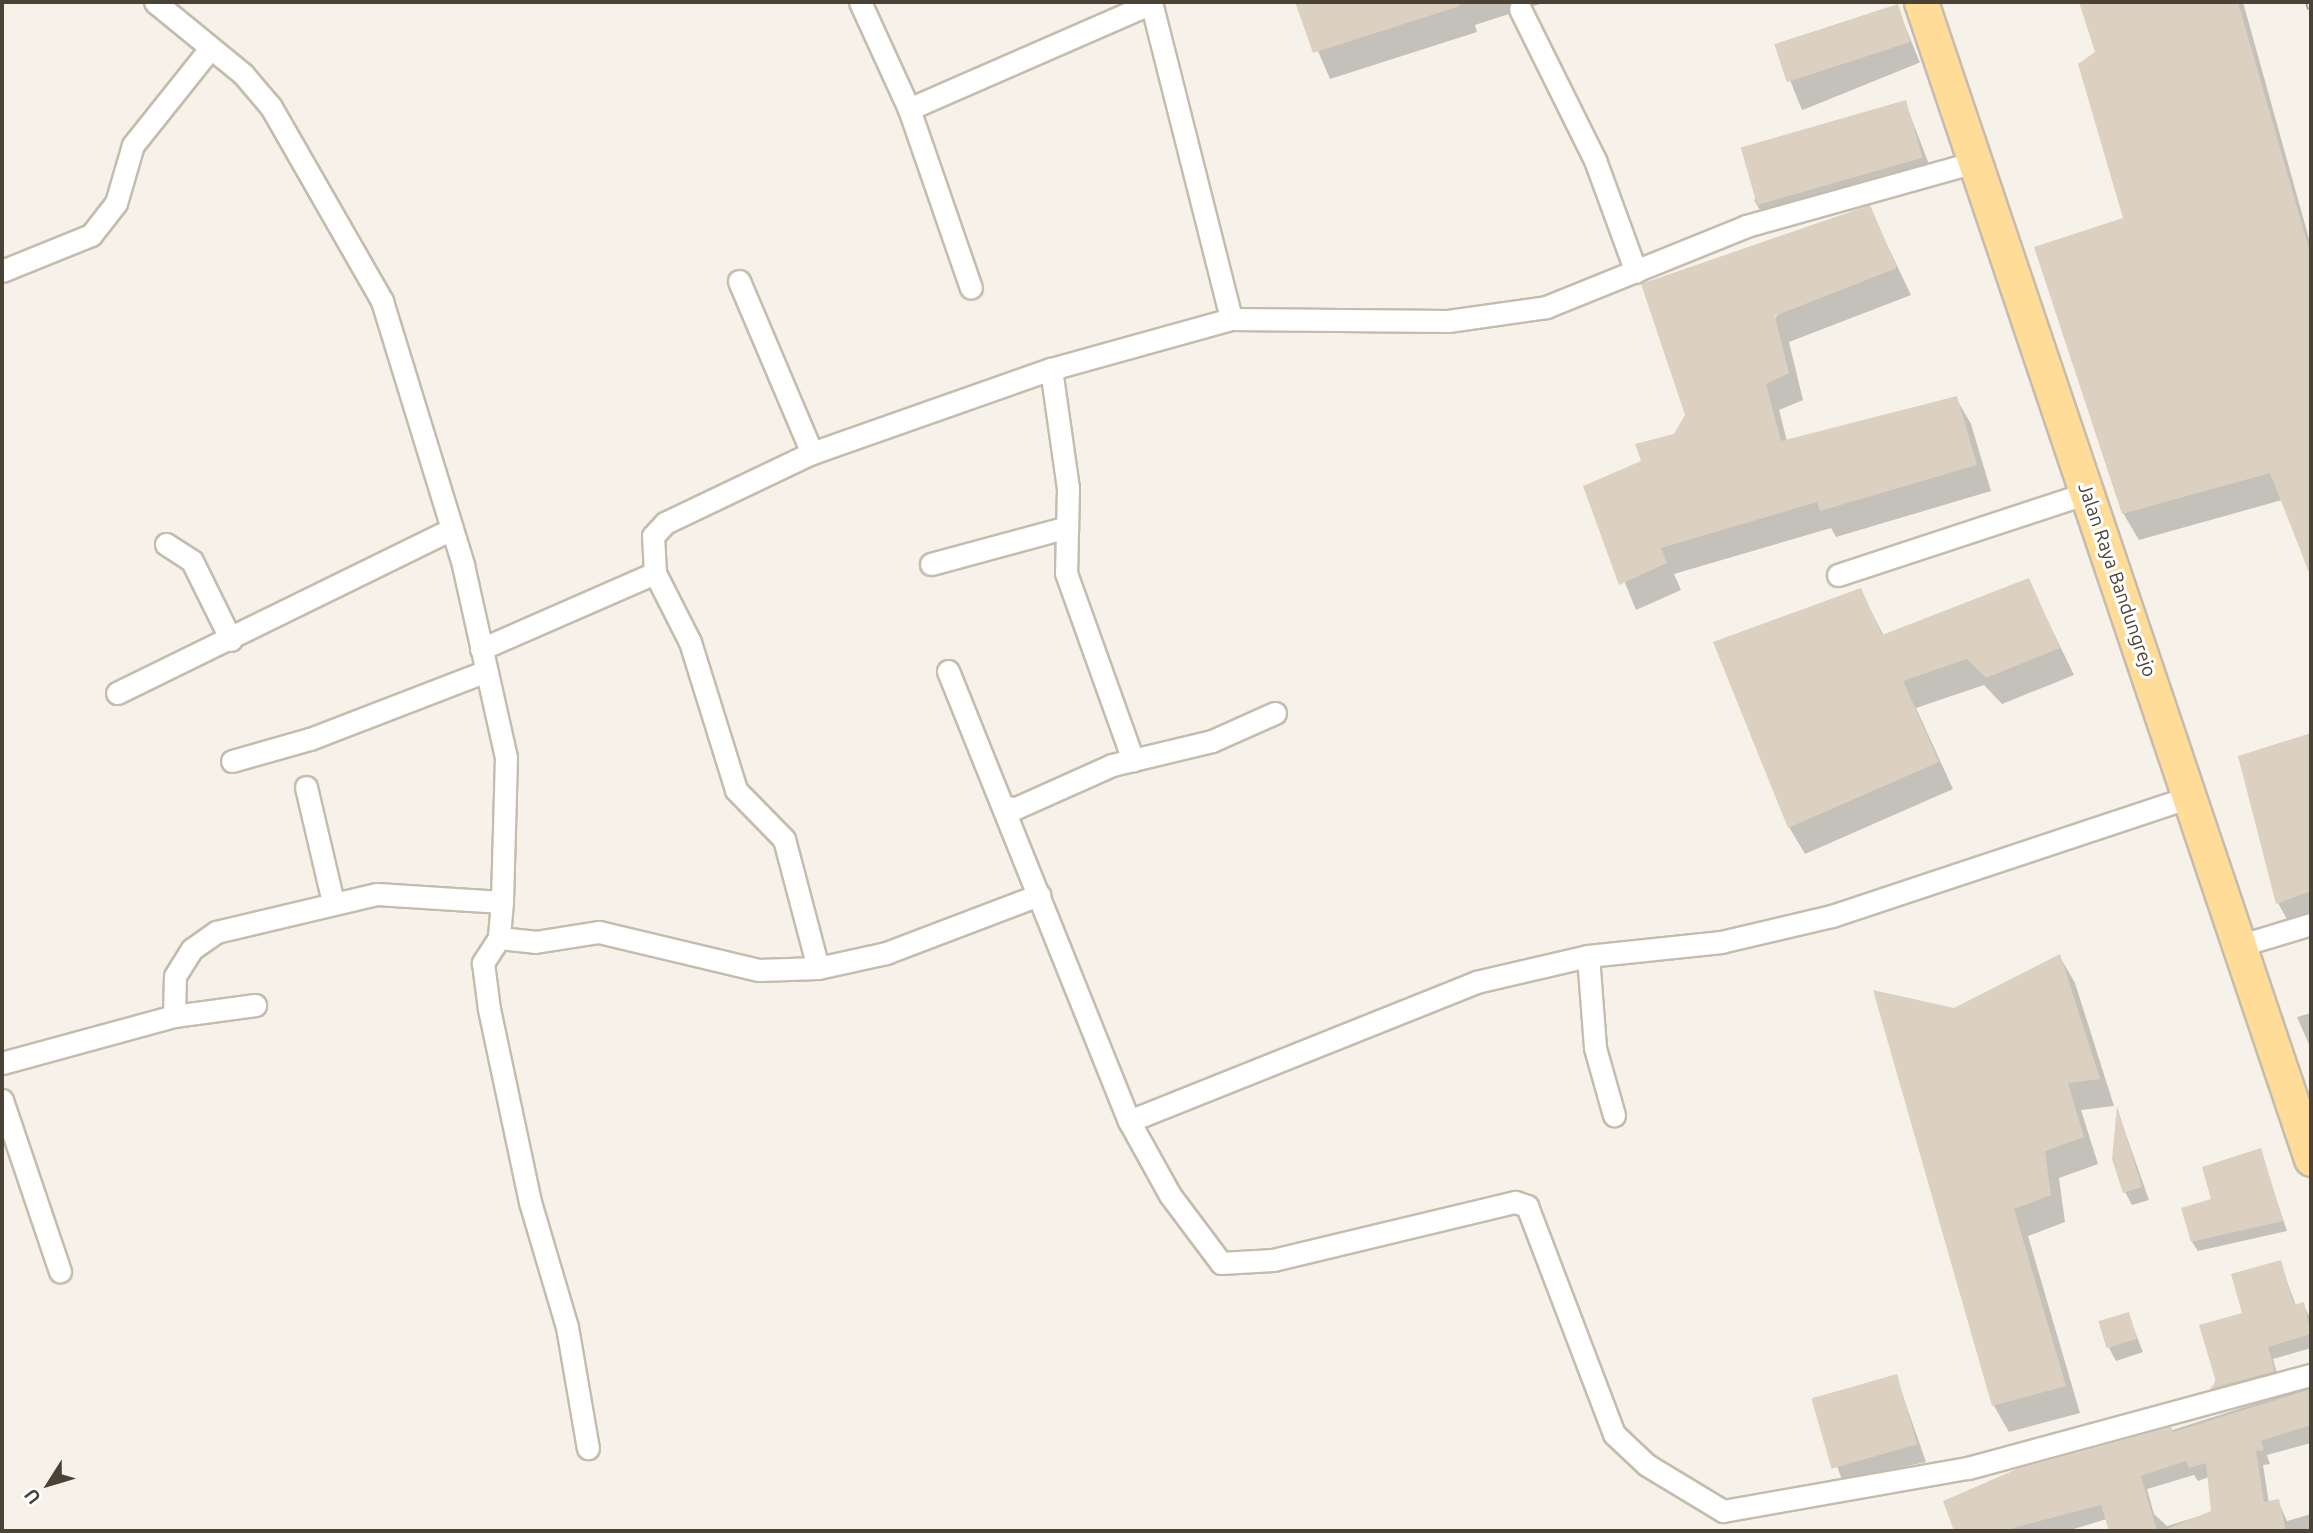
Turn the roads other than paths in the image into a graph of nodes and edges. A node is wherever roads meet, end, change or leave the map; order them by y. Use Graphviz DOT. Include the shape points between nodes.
graph roads {
  1 [pos="155,2"];
  2 [pos="860,2"];
  3 [pos="1152,2"];
  4 [pos="1921,2"];
  5 [pos="1520,9"];
  6 [pos="208,51"];
  7 [pos="909,109"];
  8 [pos="1971,163"];
  9 [pos="2,271"];
  10 [pos="1636,272"];
  11 [pos="739,281"];
  12 [pos="971,288"];
  13 [pos="1231,319"];
  14 [pos="1051,369"];
  15 [pos="812,453"];
  16 [pos="2088,493"];
  17 [pos="1067,527"];
  18 [pos="452,529"];
  19 [pos="166,544"];
  20 [pos="931,564"];
  21 [pos="655,573"];
  22 [pos="1838,575"];
  23 [pos="231,640"];
  24 [pos="481,649"];
  25 [pos="486,671"];
  26 [pos="948,671"];
  27 [pos="117,693"];
  28 [pos="1275,713"];
  29 [pos="1133,760"];
  30 [pos="232,761"];
  31 [pos="306,787"];
  32 [pos="2189,797"];
  33 [pos="1004,807"];
  34 [pos="1039,895"];
  35 [pos="333,902"];
  36 [pos="502,902"];
  37 [pos="2311,924"];
  38 [pos="499,938"];
  39 [pos="2235,947"];
  40 [pos="1588,956"];
  41 [pos="818,968"];
  42 [pos="255,1005"];
  43 [pos="174,1016"];
  44 [pos="2,1063"];
  45 [pos="2,1100"];
  46 [pos="1614,1115"];
  47 [pos="1129,1121"];
  48 [pos="2311,1159"];
  49 [pos="60,1271"];
  50 [pos="2311,1375"];
  51 [pos="588,1448"];
  1 -- 6 [label="street"];
  2 -- 7 [label="street"];
  3 -- 7 [label="street"];
  3 -- 13 [label="street"];
  4 -- 8 [label="main road, Jalan Raya Bandungrejo"];
  5 -- 10 [label="street" via="1595,160"];
  6 -- 9 [label="street" via="133,145 116,203 91,235"];
  6 -- 18 [label="street" via="243,74 271,107 361,255 396,339"];
  7 -- 12 [label="street"];
  8 -- 10 [label="street" via="1779,215"];
  8 -- 16 [label="main road, Jalan Raya Bandungrejo"];
  10 -- 13 [label="street" via="1546,307 1500,316"];
  11 -- 15 [label="street"];
  13 -- 14 [label="street"];
  14 -- 15 [label="street"];
  14 -- 17 [label="street"];
  15 -- 21 [label="street" via="656,530"];
  16 -- 22 [label="street"];
  16 -- 32 [label="main road, Jalan Raya Bandungrejo"];
  17 -- 20 [label="street"];
  17 -- 29 [label="street" via="1066,573"];
  18 -- 23 [label="street"];
  18 -- 24 [label="street"];
  19 -- 23 [label="street" via="192,561"];
  21 -- 24 [label="street"];
  21 -- 41 [label="street" via="690,642 736,790 784,839"];
  23 -- 27 [label="street"];
  24 -- 25 [label="street"];
  25 -- 30 [label="street" via="310,739"];
  25 -- 36 [label="street" via="506,757"];
  26 -- 33 [label="street"];
  28 -- 29 [label="street" via="1212,741"];
  29 -- 33 [label="street" via="1073,778 1016,808"];
  31 -- 35 [label="street"];
  32 -- 39 [label="main road, Jalan Raya Bandungrejo"];
  32 -- 40 [label="street" via="1832,916 1677,950"];
  33 -- 34 [label="street"];
  34 -- 41 [label="street" via="959,930"];
  34 -- 47 [label="street"];
  35 -- 36 [label="street" via="377,894"];
  35 -- 43 [label="street" via="257,918 192,949 174,976"];
  36 -- 38 [label="street"];
  37 -- 39 [label="street"];
  38 -- 41 [label="street" via="535,942 598,932 759,970"];
  38 -- 51 [label="street" via="483,962 489,1009 530,1202 567,1327"];
  39 -- 48 [label="main road, Jalan Raya Bandungrejo"];
  40 -- 46 [label="street" via="1595,1048"];
  40 -- 47 [label="street" via="1476,982"];
  42 -- 43 [label="street"];
  43 -- 44 [label="street"];
  45 -- 49 [label="street"];
  47 -- 50 [label="street" via="1170,1195 1221,1263 1273,1260 1515,1202 1527,1206 1614,1434 1647,1465 1723,1511 1968,1468"];
}
